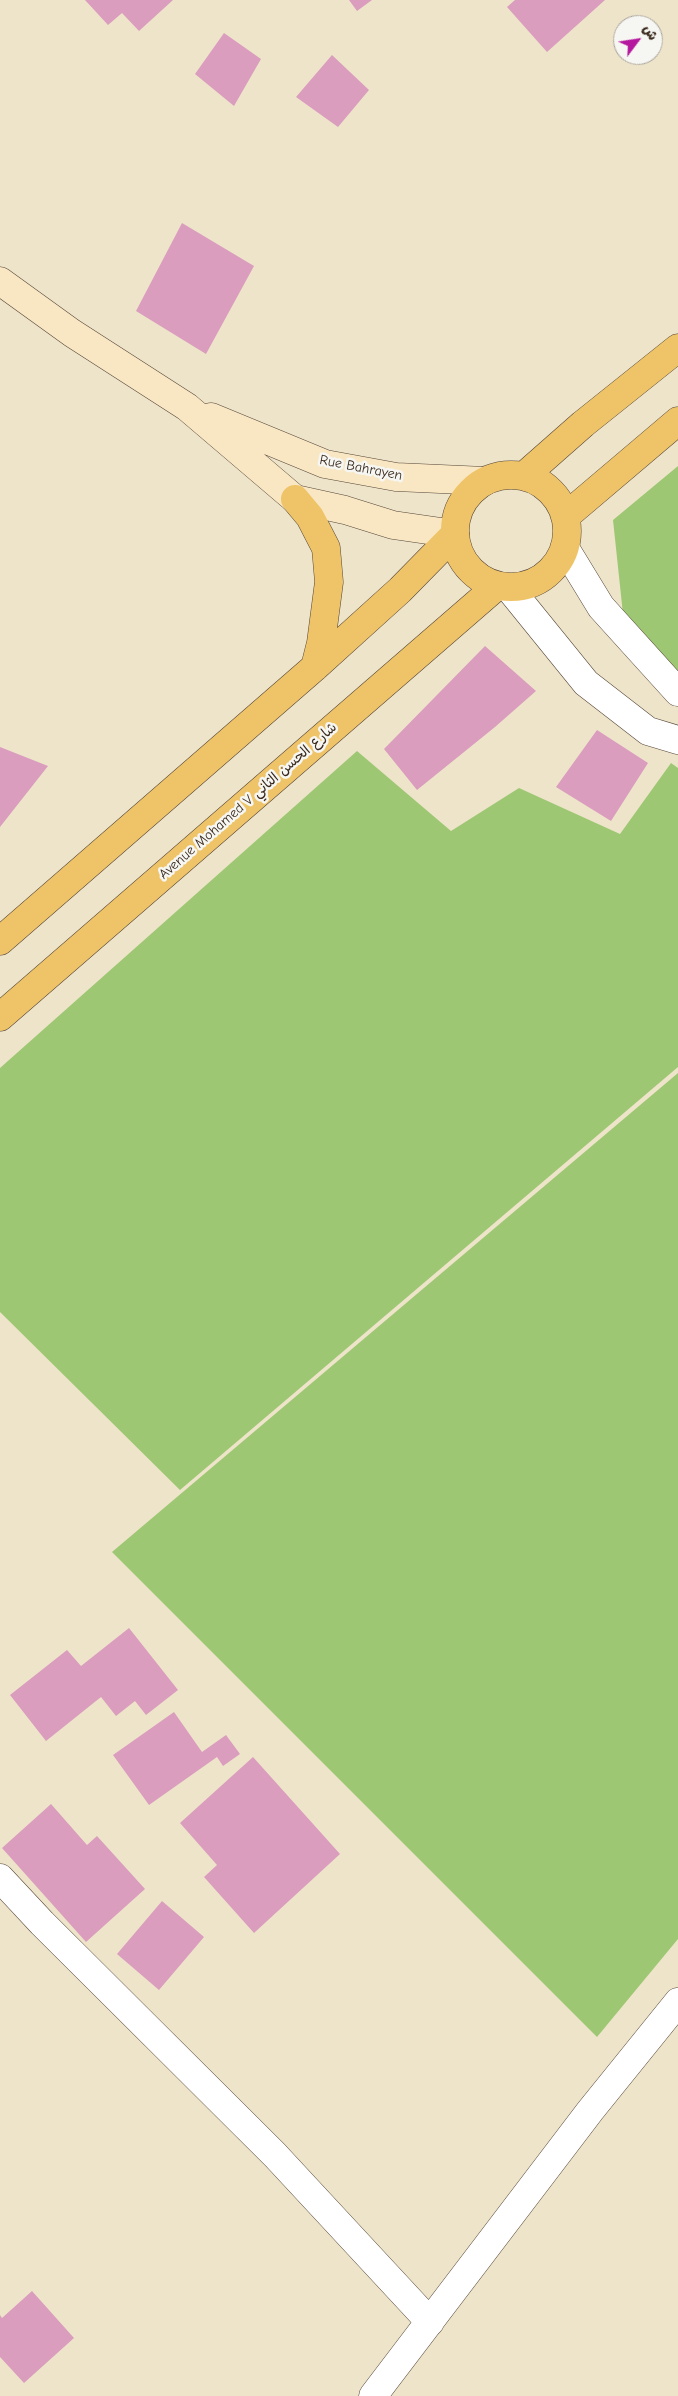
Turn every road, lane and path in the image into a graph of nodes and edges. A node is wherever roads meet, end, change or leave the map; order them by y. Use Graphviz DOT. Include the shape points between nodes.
graph roads {
  1 [pos="0,281"];
  2 [pos="678,348"];
  3 [pos="187,407"];
  4 [pos="678,421"];
  5 [pos="524,476"];
  6 [pos="485,481"];
  7 [pos="295,499"];
  8 [pos="566,516"];
  9 [pos="455,534"];
  10 [pos="565,548"];
  11 [pos="503,587"];
  12 [pos="315,668"];
  13 [pos="678,692"];
  14 [pos="678,740"];
  15 [pos="0,941"];
  16 [pos="0,1017"];
  17 [pos="0,1878"];
  18 [pos="678,2002"];
  19 [pos="430,2322"];
  20 [pos="373,2396"];
  1 -- 3 [label="street, Rue Bahrayen" via="72,333"];
  2 -- 5 [label="highway"];
  3 -- 6 [label="street, Rue Bahrayen" via="325,464 396,476"];
  3 -- 7 [label="street, Rue Bahrayen"];
  4 -- 8 [label="highway"];
  5 -- 6 [label="highway" via="497,476"];
  5 -- 8 [label="highway" via="551,491"];
  6 -- 9 [label="highway" via="474,489 459,509"];
  7 -- 9 [label="street, Rue Bahrayen" via="393,525"];
  7 -- 12 [label="highway" via="310,517 326,548 329,582"];
  8 -- 10 [label="highway"];
  9 -- 11 [label="highway" via="459,551 468,567 481,578"];
  9 -- 12 [label="highway"];
  10 -- 11 [label="highway" via="557,565 544,578 527,585"];
  10 -- 13 [label="street" via="601,607"];
  11 -- 14 [label="street" via="586,683 648,731"];
  11 -- 16 [label="highway, Avenue Mohamed V شارع الحسن الثاني"];
  12 -- 15 [label="highway"];
  17 -- 19 [label="street" via="275,2154"];
  18 -- 19 [label="street" via="590,2111"];
  19 -- 20 [label="street"];
}
